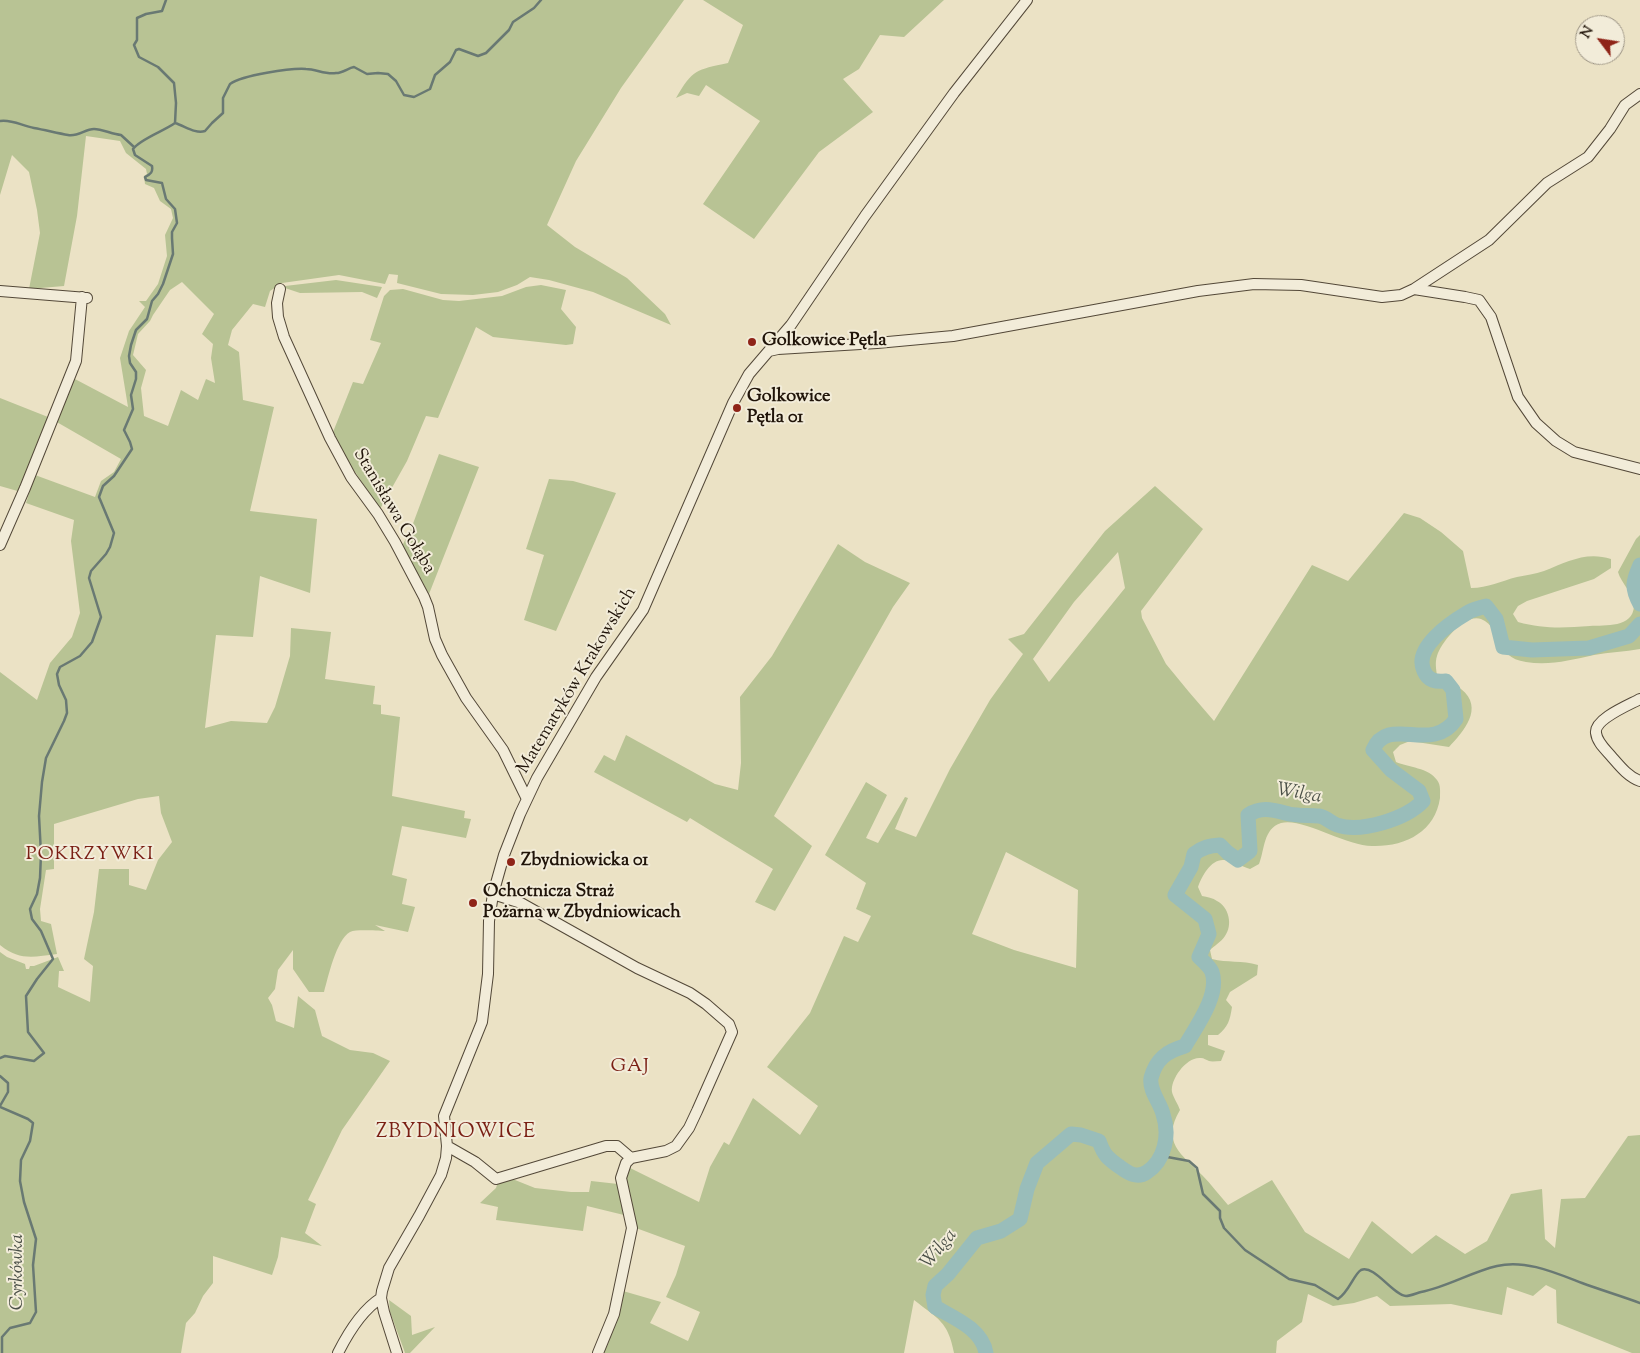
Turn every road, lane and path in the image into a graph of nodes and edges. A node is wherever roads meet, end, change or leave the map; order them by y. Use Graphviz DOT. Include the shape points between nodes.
graph roads {
  1 [pos="1027,0"];
  2 [pos="1640,94"];
  3 [pos="280,289"];
  4 [pos="1414,289"];
  5 [pos="0,291"];
  6 [pos="769,351"];
  7 [pos="1640,469"];
  8 [pos="0,545"];
  9 [pos="1640,699"];
  10 [pos="1640,781"];
  11 [pos="527,799"];
  12 [pos="492,894"];
  13 [pos="447,1146"];
  14 [pos="631,1158"];
  15 [pos="381,1298"];
  16 [pos="338,1353"];
  17 [pos="397,1353"];
  18 [pos="598,1353"];
  1 -- 6 [label="street, Matematyków Krakowskich" via="960,84 795,320"];
  2 -- 4 [label="street" via="1625,105 1588,157 1548,183 1489,240"];
  3 -- 11 [label="street, Stanisława Gołąba" via="278,317 284,337 330,438 416,579 442,655 466,698 503,750"];
  4 -- 6 [label="street" via="1401,295 1382,296 1301,285 1254,284 1198,291 953,336"];
  4 -- 7 [label="street" via="1480,300 1491,317 1518,397 1536,423 1556,442 1574,452"];
  5 -- 8 [label="street" via="84,298 76,361"];
  6 -- 11 [label="street, Matematyków Krakowskich" via="749,374 735,399 643,610 596,677"];
  9 -- 10 [label="street" via="1601,721 1596,735 1623,770"];
  11 -- 12 [label="street, Matematyków Krakowskich"];
  12 -- 13 [label="street, Matematyków Krakowskich" via="488,982 482,1022 444,1116"];
  12 -- 14 [label="street" via="521,903 637,968 690,993 729,1024 732,1032 689,1128 676,1146"];
  13 -- 14 [label="street" via="476,1162 496,1179 606,1146 617,1146"];
  13 -- 15 [label="street, Matematyków Krakowskich" via="441,1174 389,1268"];
  14 -- 18 [label="street" via="621,1178 632,1228 614,1314"];
  15 -- 16 [label="street" via="370,1305"];
  15 -- 17 [label="street"];
}
